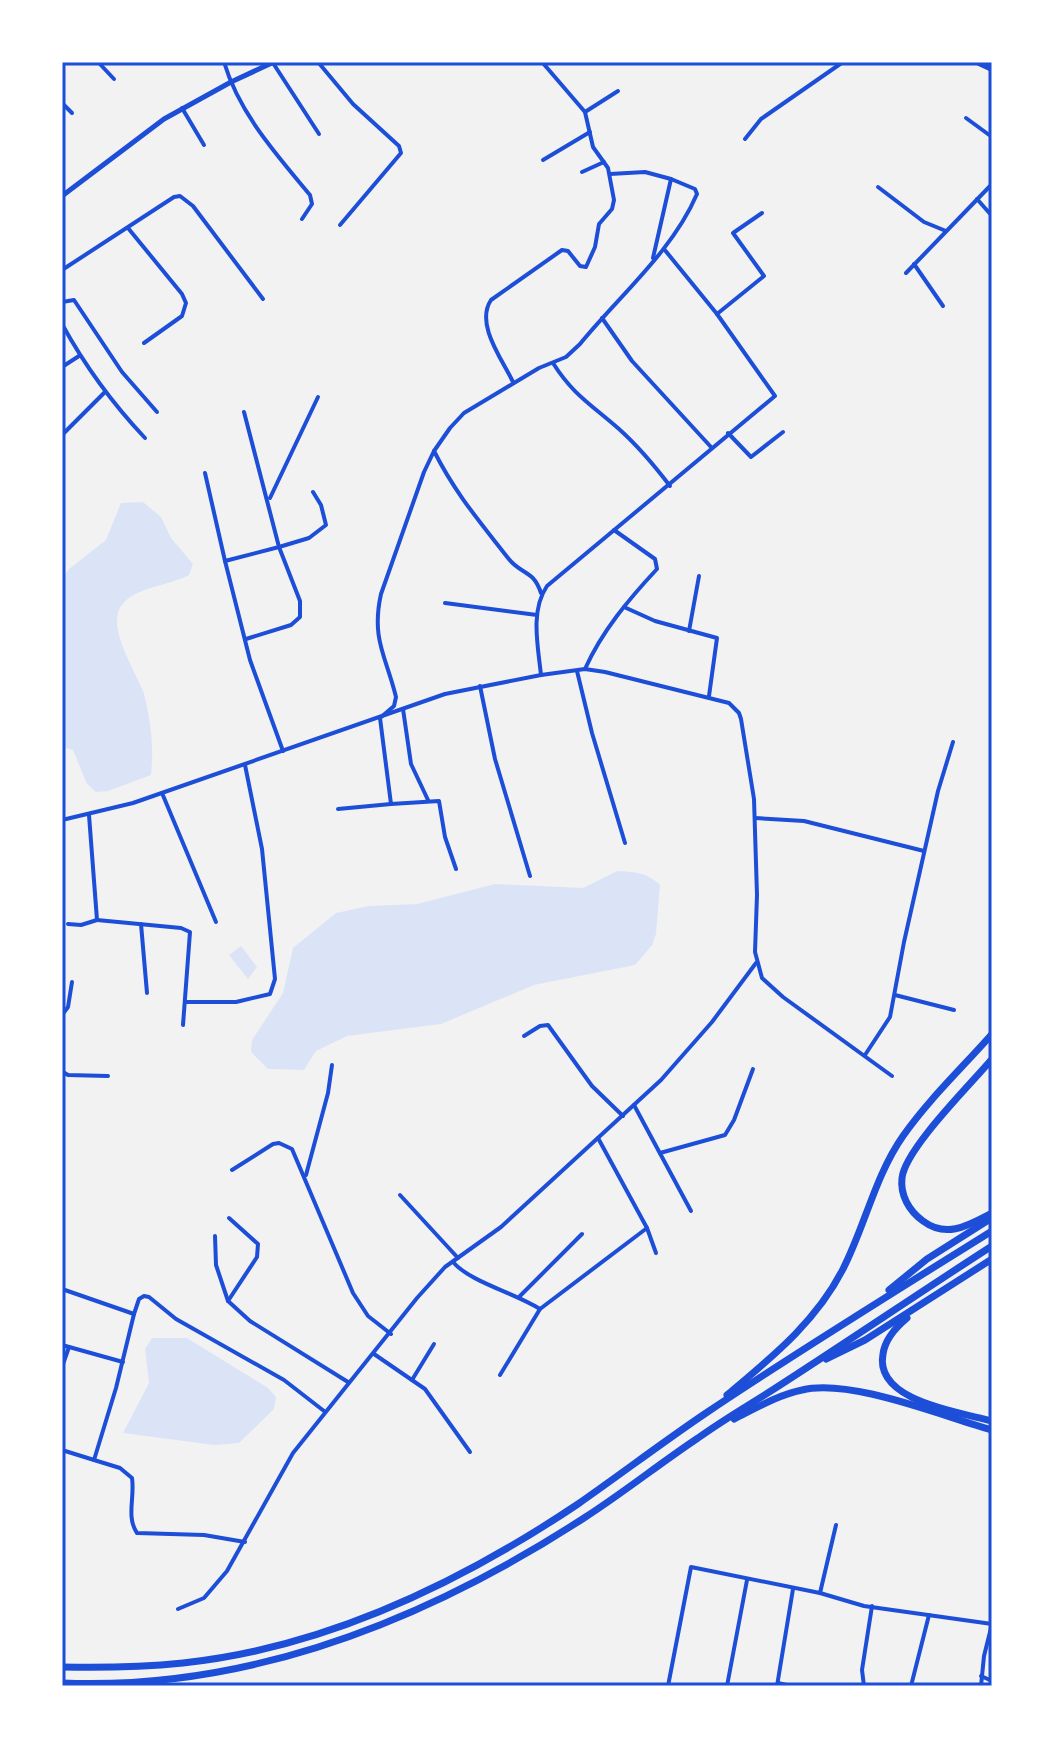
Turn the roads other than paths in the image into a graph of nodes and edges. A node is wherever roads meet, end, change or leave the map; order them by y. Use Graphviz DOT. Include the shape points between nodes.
graph roads {
  1 [pos="98,62"];
  2 [pos="224,62"];
  3 [pos="274,62"];
  4 [pos="318,62"];
  5 [pos="542,62"];
  6 [pos="843,62"];
  7 [pos="977,62"];
  8 [pos="992,69"];
  9 [pos="114,79"];
  10 [pos="231,82"];
  11 [pos="618,91"];
  12 [pos="62,103"];
  13 [pos="182,108"];
  14 [pos="585,112"];
  15 [pos="72,113"];
  16 [pos="966,118"];
  17 [pos="590,132"];
  18 [pos="319,134"];
  19 [pos="992,137"];
  20 [pos="745,139"];
  21 [pos="204,145"];
  22 [pos="543,160"];
  23 [pos="604,162"];
  24 [pos="582,172"];
  25 [pos="609,175"];
  26 [pos="671,179"];
  27 [pos="992,184"];
  28 [pos="878,187"];
  29 [pos="62,196"];
  30 [pos="977,199"];
  31 [pos="762,213"];
  32 [pos="992,216"];
  33 [pos="302,219"];
  34 [pos="340,225"];
  35 [pos="128,228"];
  36 [pos="946,231"];
  37 [pos="663,248"];
  38 [pos="652,260"];
  39 [pos="914,264"];
  40 [pos="62,270"];
  41 [pos="906,273"];
  42 [pos="263,299"];
  43 [pos="62,302"];
  44 [pos="943,306"];
  45 [pos="717,314"];
  46 [pos="601,317"];
  47 [pos="62,324"];
  48 [pos="144,343"];
  49 [pos="79,356"];
  50 [pos="553,363"];
  51 [pos="62,367"];
  52 [pos="513,382"];
  53 [pos="105,392"];
  54 [pos="318,397"];
  55 [pos="157,412"];
  56 [pos="244,412"];
  57 [pos="783,432"];
  58 [pos="728,433"];
  59 [pos="62,435"];
  60 [pos="145,438"];
  61 [pos="711,447"];
  62 [pos="434,451"];
  63 [pos="205,473"];
  64 [pos="670,486"];
  65 [pos="313,492"];
  66 [pos="269,501"];
  67 [pos="614,530"];
  68 [pos="279,547"];
  69 [pos="225,561"];
  70 [pos="699,576"];
  71 [pos="542,594"];
  72 [pos="445,603"];
  73 [pos="624,607"];
  74 [pos="537,615"];
  75 [pos="689,631"];
  76 [pos="245,639"];
  77 [pos="585,669"];
  78 [pos="577,671"];
  79 [pos="541,675"];
  80 [pos="480,686"];
  81 [pos="709,697"];
  82 [pos="403,709"];
  83 [pos="380,718"];
  84 [pos="953,742"];
  85 [pos="283,751"];
  86 [pos="245,765"];
  87 [pos="162,793"];
  88 [pos="428,800"];
  89 [pos="391,804"];
  90 [pos="338,809"];
  91 [pos="89,815"];
  92 [pos="755,818"];
  93 [pos="62,820"];
  94 [pos="625,843"];
  95 [pos="925,851"];
  96 [pos="456,869"];
  97 [pos="530,876"];
  98 [pos="97,920"];
  99 [pos="216,922"];
  100 [pos="68,924"];
  101 [pos="141,924"];
  102 [pos="756,963"];
  103 [pos="72,982"];
  104 [pos="147,993"];
  105 [pos="895,995"];
  106 [pos="186,1002"];
  107 [pos="954,1010"];
  108 [pos="62,1015"];
  109 [pos="183,1025"];
  110 [pos="992,1034"];
  111 [pos="524,1036"];
  112 [pos="865,1055"];
  113 [pos="62,1058"];
  114 [pos="992,1059"];
  115 [pos="332,1065"];
  116 [pos="62,1068"];
  117 [pos="753,1069"];
  118 [pos="108,1076"];
  119 [pos="892,1076"];
  120 [pos="634,1105"];
  121 [pos="623,1116"];
  122 [pos="598,1138"];
  123 [pos="660,1153"];
  124 [pos="232,1170"];
  125 [pos="305,1178"];
  126 [pos="400,1195"];
  127 [pos="691,1211"];
  128 [pos="992,1215"];
  129 [pos="229,1218"];
  130 [pos="647,1228"];
  131 [pos="992,1231"];
  132 [pos="582,1234"];
  133 [pos="215,1236"];
  134 [pos="992,1246"];
  135 [pos="656,1253"];
  136 [pos="992,1259"];
  137 [pos="456,1260"];
  138 [pos="62,1289"];
  139 [pos="520,1296"];
  140 [pos="929,1300"];
  141 [pos="228,1301"];
  142 [pos="872,1304"];
  143 [pos="540,1309"];
  144 [pos="134,1314"];
  145 [pos="391,1334"];
  146 [pos="434,1344"];
  147 [pos="62,1345"];
  148 [pos="69,1347"];
  149 [pos="374,1354"];
  150 [pos="123,1362"];
  151 [pos="62,1367"];
  152 [pos="799,1373"];
  153 [pos="500,1375"];
  154 [pos="412,1380"];
  155 [pos="348,1382"];
  156 [pos="324,1411"];
  157 [pos="706,1413"];
  158 [pos="992,1421"];
  159 [pos="992,1430"];
  160 [pos="700,1436"];
  161 [pos="62,1450"];
  162 [pos="470,1452"];
  163 [pos="94,1460"];
  164 [pos="836,1525"];
  165 [pos="245,1542"];
  166 [pos="747,1580"];
  167 [pos="793,1589"];
  168 [pos="820,1593"];
  169 [pos="872,1606"];
  170 [pos="178,1609"];
  171 [pos="929,1614"];
  172 [pos="992,1624"];
  173 [pos="62,1667"];
  174 [pos="981,1676"];
  175 [pos="992,1681"];
  176 [pos="62,1683"];
  177 [pos="778,1684"];
  178 [pos="668,1686"];
  179 [pos="727,1686"];
  180 [pos="791,1686"];
  181 [pos="864,1686"];
  182 [pos="911,1686"];
  183 [pos="981,1686"];
  1 -- 9 [label="street"];
  2 -- 10 [label="street"];
  3 -- 10 [label="street"];
  3 -- 18 [label="street"];
  4 -- 34 [label="street" via="401,153"];
  5 -- 14 [label="street"];
  6 -- 20 [label="street" via="761,119"];
  7 -- 8 [label="main road"];
  10 -- 13 [label="street"];
  10 -- 33 [label="street" via="258,130 310,195 312,204"];
  11 -- 14 [label="street"];
  12 -- 15 [label="street"];
  13 -- 21 [label="street"];
  13 -- 29 [label="street"];
  14 -- 17 [label="street"];
  16 -- 19 [label="street"];
  17 -- 22 [label="street"];
  17 -- 23 [label="street"];
  23 -- 24 [label="street"];
  23 -- 25 [label="street"];
  25 -- 26 [label="street" via="645,172"];
  25 -- 52 [label="street" via="612,209 599,224 586,267 562,250 486,308 485,323"];
  26 -- 37 [label="street" via="697,194"];
  26 -- 38 [label="street"];
  27 -- 30 [label="street"];
  28 -- 36 [label="street" via="924,222"];
  30 -- 32 [label="street"];
  30 -- 36 [label="street"];
  31 -- 45 [label="street" via="733,233 764,276"];
  35 -- 40 [label="street"];
  35 -- 42 [label="street" via="174,197 186,199"];
  35 -- 48 [label="street" via="186,303 182,316"];
  36 -- 39 [label="street"];
  37 -- 38 [label="street"];
  37 -- 45 [label="street"];
  38 -- 46 [label="street"];
  39 -- 41 [label="street"];
  39 -- 44 [label="street"];
  43 -- 55 [label="street" via="74,300 122,372"];
  45 -- 58 [label="street" via="775,395"];
  46 -- 50 [label="street" via="573,351"];
  46 -- 61 [label="street" via="632,361"];
  47 -- 49 [label="street"];
  49 -- 51 [label="street"];
  49 -- 53 [label="street"];
  50 -- 52 [label="street"];
  50 -- 64 [label="street" via="583,402 618,428"];
  52 -- 62 [label="street" via="464,413"];
  53 -- 59 [label="street"];
  53 -- 60 [label="street"];
  54 -- 66 [label="street"];
  56 -- 66 [label="street"];
  57 -- 58 [label="street" via="751,457"];
  58 -- 61 [label="street"];
  61 -- 64 [label="street"];
  62 -- 71 [label="street" via="467,508 510,561 534,577"];
  62 -- 83 [label="street" via="377,611 378,642 396,697"];
  63 -- 69 [label="street"];
  64 -- 67 [label="street"];
  65 -- 68 [label="street" via="326,525 309,538"];
  66 -- 68 [label="street"];
  67 -- 71 [label="street"];
  67 -- 73 [label="street" via="658,564"];
  68 -- 69 [label="street"];
  68 -- 76 [label="street" via="300,601 300,617 291,625"];
  69 -- 76 [label="street"];
  70 -- 75 [label="street"];
  71 -- 74 [label="street"];
  72 -- 74 [label="street"];
  73 -- 75 [label="street"];
  73 -- 77 [label="street"];
  74 -- 79 [label="street"];
  75 -- 81 [label="street" via="717,638"];
  76 -- 85 [label="street"];
  77 -- 78 [label="street"];
  77 -- 81 [label="street"];
  78 -- 79 [label="street"];
  78 -- 94 [label="street"];
  79 -- 80 [label="street"];
  80 -- 82 [label="street"];
  80 -- 97 [label="street" via="495,759"];
  81 -- 92 [label="street" via="729,703 739,713"];
  82 -- 83 [label="street"];
  82 -- 88 [label="street" via="411,764"];
  83 -- 85 [label="street"];
  83 -- 89 [label="street"];
  84 -- 95 [label="street"];
  85 -- 86 [label="street"];
  86 -- 87 [label="street"];
  86 -- 106 [label="street" via="262,849 274,988 270,994 236,1002"];
  87 -- 91 [label="street"];
  87 -- 99 [label="street"];
  88 -- 89 [label="street"];
  88 -- 96 [label="street" via="439,801"];
  89 -- 90 [label="street"];
  91 -- 93 [label="street"];
  91 -- 98 [label="street"];
  92 -- 95 [label="street" via="804,821"];
  92 -- 102 [label="street"];
  95 -- 105 [label="street"];
  98 -- 100 [label="street"];
  98 -- 101 [label="street"];
  101 -- 104 [label="street"];
  101 -- 106 [label="street" via="190,932"];
  102 -- 112 [label="street" via="767,984"];
  102 -- 120 [label="street" via="712,1022"];
  103 -- 108 [label="street"];
  105 -- 107 [label="street"];
  105 -- 112 [label="street" via="883,1030"];
  106 -- 109 [label="street"];
  108 -- 113 [label="street"];
  110 -- 157 [label="highway" via="904,1135 880,1178 842,1271 811,1318"];
  111 -- 121 [label="street" via="548,1025 584,1076"];
  112 -- 119 [label="street"];
  114 -- 128 [label="highway" via="911,1155 902,1176 909,1207 928,1225 951,1230"];
  115 -- 125 [label="street"];
  116 -- 118 [label="street" via="68,1075"];
  117 -- 123 [label="street" via="725,1135"];
  120 -- 121 [label="street"];
  120 -- 123 [label="street"];
  121 -- 122 [label="street"];
  122 -- 130 [label="street"];
  122 -- 137 [label="street" via="501,1227"];
  123 -- 127 [label="street"];
  124 -- 125 [label="street" via="279,1143 292,1149"];
  125 -- 145 [label="street" via="353,1293 368,1316"];
  126 -- 137 [label="street"];
  128 -- 142 [label="highway"];
  129 -- 141 [label="street" via="259,1249"];
  130 -- 135 [label="street"];
  130 -- 143 [label="street"];
  131 -- 142 [label="highway"];
  132 -- 139 [label="street"];
  133 -- 141 [label="street" via="216,1265"];
  134 -- 152 [label="highway"];
  136 -- 140 [label="highway"];
  137 -- 139 [label="street" via="469,1276"];
  137 -- 145 [label="street" via="417,1298"];
  138 -- 144 [label="street"];
  139 -- 143 [label="street"];
  140 -- 152 [label="highway"];
  140 -- 158 [label="highway" via="886,1342 885,1377 911,1397"];
  141 -- 155 [label="street" via="250,1321"];
  142 -- 157 [label="highway"];
  143 -- 153 [label="street"];
  144 -- 150 [label="street"];
  144 -- 156 [label="street" via="139,1299 149,1297 176,1319 284,1380"];
  145 -- 149 [label="street"];
  146 -- 154 [label="street"];
  147 -- 148 [label="street"];
  148 -- 150 [label="street"];
  148 -- 151 [label="street"];
  149 -- 154 [label="street"];
  149 -- 155 [label="street"];
  150 -- 163 [label="street"];
  152 -- 160 [label="highway"];
  154 -- 162 [label="street" via="425,1389"];
  155 -- 156 [label="street"];
  156 -- 165 [label="street" via="293,1453"];
  157 -- 173 [label="highway" via="520,1539 371,1615 233,1655 134,1667"];
  159 -- 160 [label="highway" via="864,1392 824,1387 777,1398"];
  160 -- 176 [label="highway" via="493,1573 343,1641 215,1673"];
  161 -- 163 [label="street"];
  163 -- 165 [label="street" via="132,1478 131,1523 137,1533"];
  164 -- 168 [label="street"];
  165 -- 170 [label="street" via="211,1593"];
  166 -- 167 [label="street"];
  166 -- 178 [label="street" via="691,1567"];
  166 -- 179 [label="street"];
  167 -- 168 [label="street"];
  167 -- 177 [label="street"];
  168 -- 169 [label="street"];
  169 -- 171 [label="street"];
  169 -- 181 [label="street"];
  171 -- 172 [label="street"];
  171 -- 182 [label="street"];
  172 -- 174 [label="street"];
  174 -- 175 [label="street"];
  174 -- 183 [label="street"];
  177 -- 180 [label="street"];
}
